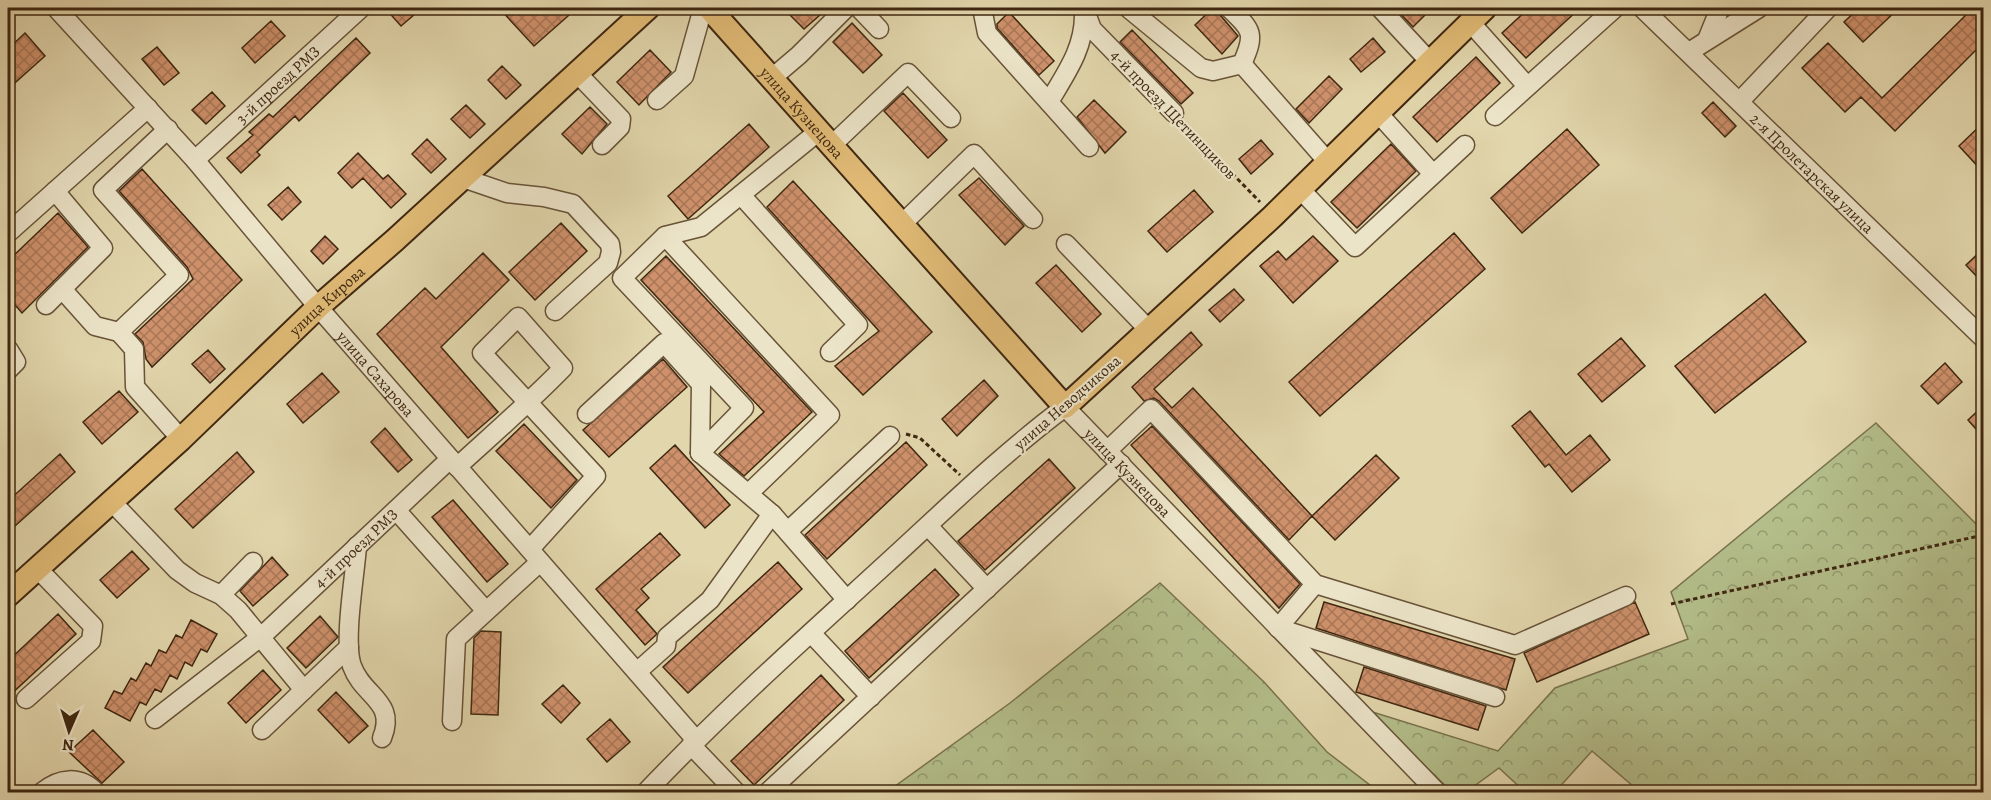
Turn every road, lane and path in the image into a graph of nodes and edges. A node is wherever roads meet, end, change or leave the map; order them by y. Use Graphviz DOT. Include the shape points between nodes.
graph roads {
  1 [pos="56,8"];
  2 [pos="361,8"];
  3 [pos="648,8"];
  4 [pos="704,8"];
  5 [pos="709,8"];
  6 [pos="846,8"];
  7 [pos="859,8"];
  8 [pos="982,8"];
  9 [pos="1128,8"];
  10 [pos="1229,8"];
  11 [pos="1380,8"];
  12 [pos="1615,8"];
  13 [pos="1642,8"];
  14 [pos="1720,8"];
  15 [pos="1759,8"];
  16 [pos="1828,8"];
  17 [pos="1084,9"];
  18 [pos="1477,15"];
  19 [pos="879,29"];
  20 [pos="1707,40"];
  21 [pos="1689,52"];
  22 [pos="1430,62"];
  23 [pos="1242,64"];
  24 [pos="576,72"];
  25 [pos="772,78"];
  26 [pos="1527,86"];
  27 [pos="657,100"];
  28 [pos="1740,101"];
  29 [pos="1049,102"];
  30 [pos="148,108"];
  31 [pos="1174,113"];
  32 [pos="1378,113"];
  33 [pos="1494,116"];
  34 [pos="951,118"];
  35 [pos="168,129"];
  36 [pos="825,138"];
  37 [pos="602,145"];
  38 [pos="1465,145"];
  39 [pos="1089,147"];
  40 [pos="195,159"];
  41 [pos="1328,162"];
  42 [pos="1433,174"];
  43 [pos="463,178"];
  44 [pos="1301,190"];
  45 [pos="55,191"];
  46 [pos="741,195"];
  47 [pos="1273,216"];
  48 [pos="1033,219"];
  49 [pos="902,224"];
  50 [pos="8,233"];
  51 [pos="664,236"];
  52 [pos="1066,244"];
  53 [pos="62,289"];
  54 [pos="46,305"];
  55 [pos="318,307"];
  56 [pos="555,311"];
  57 [pos="1149,330"];
  58 [pos="119,332"];
  59 [pos="1983,339"];
  60 [pos="8,349"];
  61 [pos="830,352"];
  62 [pos="8,370"];
  63 [pos="527,403"];
  64 [pos="1065,407"];
  65 [pos="587,414"];
  66 [pos="890,436"];
  67 [pos="181,439"];
  68 [pos="1107,451"];
  69 [pos="700,453"];
  70 [pos="453,463"];
  71 [pos="1120,464"];
  72 [pos="972,486"];
  73 [pos="749,493"];
  74 [pos="112,502"];
  75 [pos="396,510"];
  76 [pos="772,514"];
  77 [pos="928,525"];
  78 [pos="788,531"];
  79 [pos="1983,533"];
  80 [pos="357,546"];
  81 [pos="535,555"];
  82 [pos="253,562"];
  83 [pos="38,568"];
  84 [pos="1315,584"];
  85 [pos="987,589"];
  86 [pos="8,595"];
  87 [pos="221,595"];
  88 [pos="1626,596"];
  89 [pos="847,600"];
  90 [pos="1671,604"];
  91 [pos="486,611"];
  92 [pos="1278,628"];
  93 [pos="811,633"];
  94 [pos="262,636"];
  95 [pos="349,647"];
  96 [pos="638,671"];
  97 [pos="304,690"];
  98 [pos="871,697"];
  99 [pos="1495,697"];
  100 [pos="26,699"];
  101 [pos="154,719"];
  102 [pos="452,721"];
  103 [pos="262,730"];
  104 [pos="382,738"];
  105 [pos="693,743"];
  106 [pos="42,792"];
  107 [pos="96,792"];
  108 [pos="646,792"];
  109 [pos="736,792"];
  110 [pos="768,792"];
  111 [pos="1437,792"];
  1 -- 30 [label="street, улица Сахарова"];
  2 -- 40 [label="street, 3-й проезд РМЗ"];
  3 -- 24 [label="main road, улица Кирова"];
  4 -- 27 [label="street" via="684,76"];
  5 -- 25 [label="main road, улица Кузнецова"];
  6 -- 25 [label="street"];
  7 -- 19 [label="street"];
  8 -- 29 [label="street" via="987,33"];
  9 -- 23 [label="street" via="1201,68 1213,71"];
  10 -- 23 [label="street" via="1249,27 1251,36"];
  11 -- 22 [label="street"];
  12 -- 26 [label="street"];
  13 -- 21 [label="street, 2-я Пролетарская улица"];
  14 -- 20 [label="street"];
  15 -- 20 [label="street"];
  16 -- 28 [label="street"];
  17 -- 29 [label="street" via="1080,49"];
  17 -- 31 [label="street, 4-й проезд Щетинщиков" via="1092,28"];
  18 -- 22 [label="main road, улица Неводчикова"];
  18 -- 26 [label="street"];
  20 -- 21 [label="street"];
  21 -- 28 [label="street, 2-я Пролетарская улица"];
  22 -- 32 [label="main road, улица Неводчикова"];
  23 -- 41 [label="street"];
  24 -- 37 [label="street" via="621,118 620,127"];
  24 -- 43 [label="main road, улица Кирова"];
  25 -- 36 [label="main road, улица Кузнецова"];
  26 -- 33 [label="street"];
  28 -- 59 [label="street, 2-я Пролетарская улица"];
  29 -- 39 [label="street"];
  30 -- 35 [label="street, улица Сахарова"];
  30 -- 45 [label="street"];
  31 -- 47 [label="path, 4-й проезд Щетинщиков"];
  32 -- 41 [label="main road, улица Неводчикова"];
  32 -- 42 [label="street"];
  34 -- 36 [label="street" via="908,73"];
  35 -- 40 [label="street, улица Сахарова"];
  35 -- 58 [label="street" via="104,190 179,275"];
  36 -- 46 [label="street"];
  36 -- 49 [label="main road, улица Кузнецова"];
  38 -- 42 [label="street"];
  40 -- 55 [label="street, улица Сахарова"];
  41 -- 44 [label="main road, улица Неводчикова"];
  42 -- 44 [label="street" via="1355,247"];
  43 -- 55 [label="main road, улица Кирова"];
  43 -- 56 [label="street" via="507,194 573,204 610,244 608,263"];
  44 -- 47 [label="main road, улица Неводчикова"];
  45 -- 50 [label="street"];
  45 -- 53 [label="street" via="104,248"];
  46 -- 51 [label="street" via="701,227"];
  46 -- 61 [label="street" via="858,325"];
  47 -- 57 [label="main road, улица Неводчикова"];
  48 -- 49 [label="street" via="974,154"];
  49 -- 64 [label="main road, улица Кузнецова"];
  51 -- 69 [label="street" via="622,278 744,408"];
  51 -- 73 [label="street" via="830,415"];
  52 -- 57 [label="street"];
  53 -- 54 [label="street"];
  53 -- 58 [label="street" via="94,326"];
  55 -- 67 [label="main road, улица Кирова"];
  55 -- 70 [label="street, улица Сахарова"];
  57 -- 64 [label="main road, улица Неводчикова"];
  58 -- 67 [label="street" via="134,349 135,387"];
  60 -- 62 [label="street" via="16,362"];
  63 -- 63 [label="street, 4-й проезд РМЗ" via="482,353 518,316 563,368"];
  63 -- 70 [label="street, 4-й проезд РМЗ"];
  63 -- 81 [label="street" via="596,476"];
  64 -- 68 [label="street, улица Кузнецова"];
  64 -- 72 [label="street, улица Неводчикова"];
  65 -- 69 [label="street" via="664,343 701,384"];
  66 -- 72 [label="path" via="904,433 920,438"];
  66 -- 78 [label="street"];
  67 -- 74 [label="main road, улица Кирова"];
  68 -- 71 [label="street, улица Кузнецова"];
  68 -- 84 [label="street" via="1150,409"];
  69 -- 73 [label="street"];
  70 -- 75 [label="street, 4-й проезд РМЗ"];
  70 -- 81 [label="street, улица Сахарова"];
  71 -- 85 [label="street"];
  71 -- 92 [label="street, улица Кузнецова"];
  72 -- 77 [label="street, улица Неводчикова"];
  73 -- 76 [label="street"];
  74 -- 83 [label="main road, улица Кирова"];
  74 -- 87 [label="street" via="177,570"];
  75 -- 80 [label="street, 4-й проезд РМЗ"];
  75 -- 91 [label="street"];
  76 -- 78 [label="street"];
  76 -- 96 [label="street" via="710,600 668,637 666,646"];
  77 -- 85 [label="street"];
  77 -- 89 [label="street, улица Неводчикова"];
  78 -- 89 [label="street"];
  79 -- 90 [label="path" via="1979,537"];
  80 -- 94 [label="street, 4-й проезд РМЗ"];
  80 -- 95 [label="street"];
  81 -- 91 [label="street"];
  81 -- 96 [label="street, улица Сахарова"];
  82 -- 87 [label="street"];
  83 -- 86 [label="main road, улица Кирова"];
  83 -- 100 [label="street" via="93,626 91,641"];
  84 -- 88 [label="street" via="1515,645"];
  84 -- 92 [label="street"];
  85 -- 98 [label="street"];
  87 -- 94 [label="street"];
  89 -- 93 [label="street, улица Неводчикова"];
  91 -- 102 [label="street" via="456,639"];
  92 -- 99 [label="street"];
  92 -- 111 [label="street, улица Кузнецова"];
  93 -- 98 [label="street"];
  93 -- 105 [label="street, улица Неводчикова"];
  94 -- 97 [label="street"];
  94 -- 101 [label="street, 4-й проезд РМЗ"];
  95 -- 97 [label="street"];
  95 -- 104 [label="street" via="357,677 386,712 387,726"];
  96 -- 105 [label="street, улица Сахарова"];
  97 -- 103 [label="street"];
  98 -- 110 [label="street"];
  105 -- 108 [label="street, улица Неводчикова"];
  105 -- 109 [label="street, улица Сахарова"];
  106 -- 107 [label="street" via="68,778 88,784"];
}
